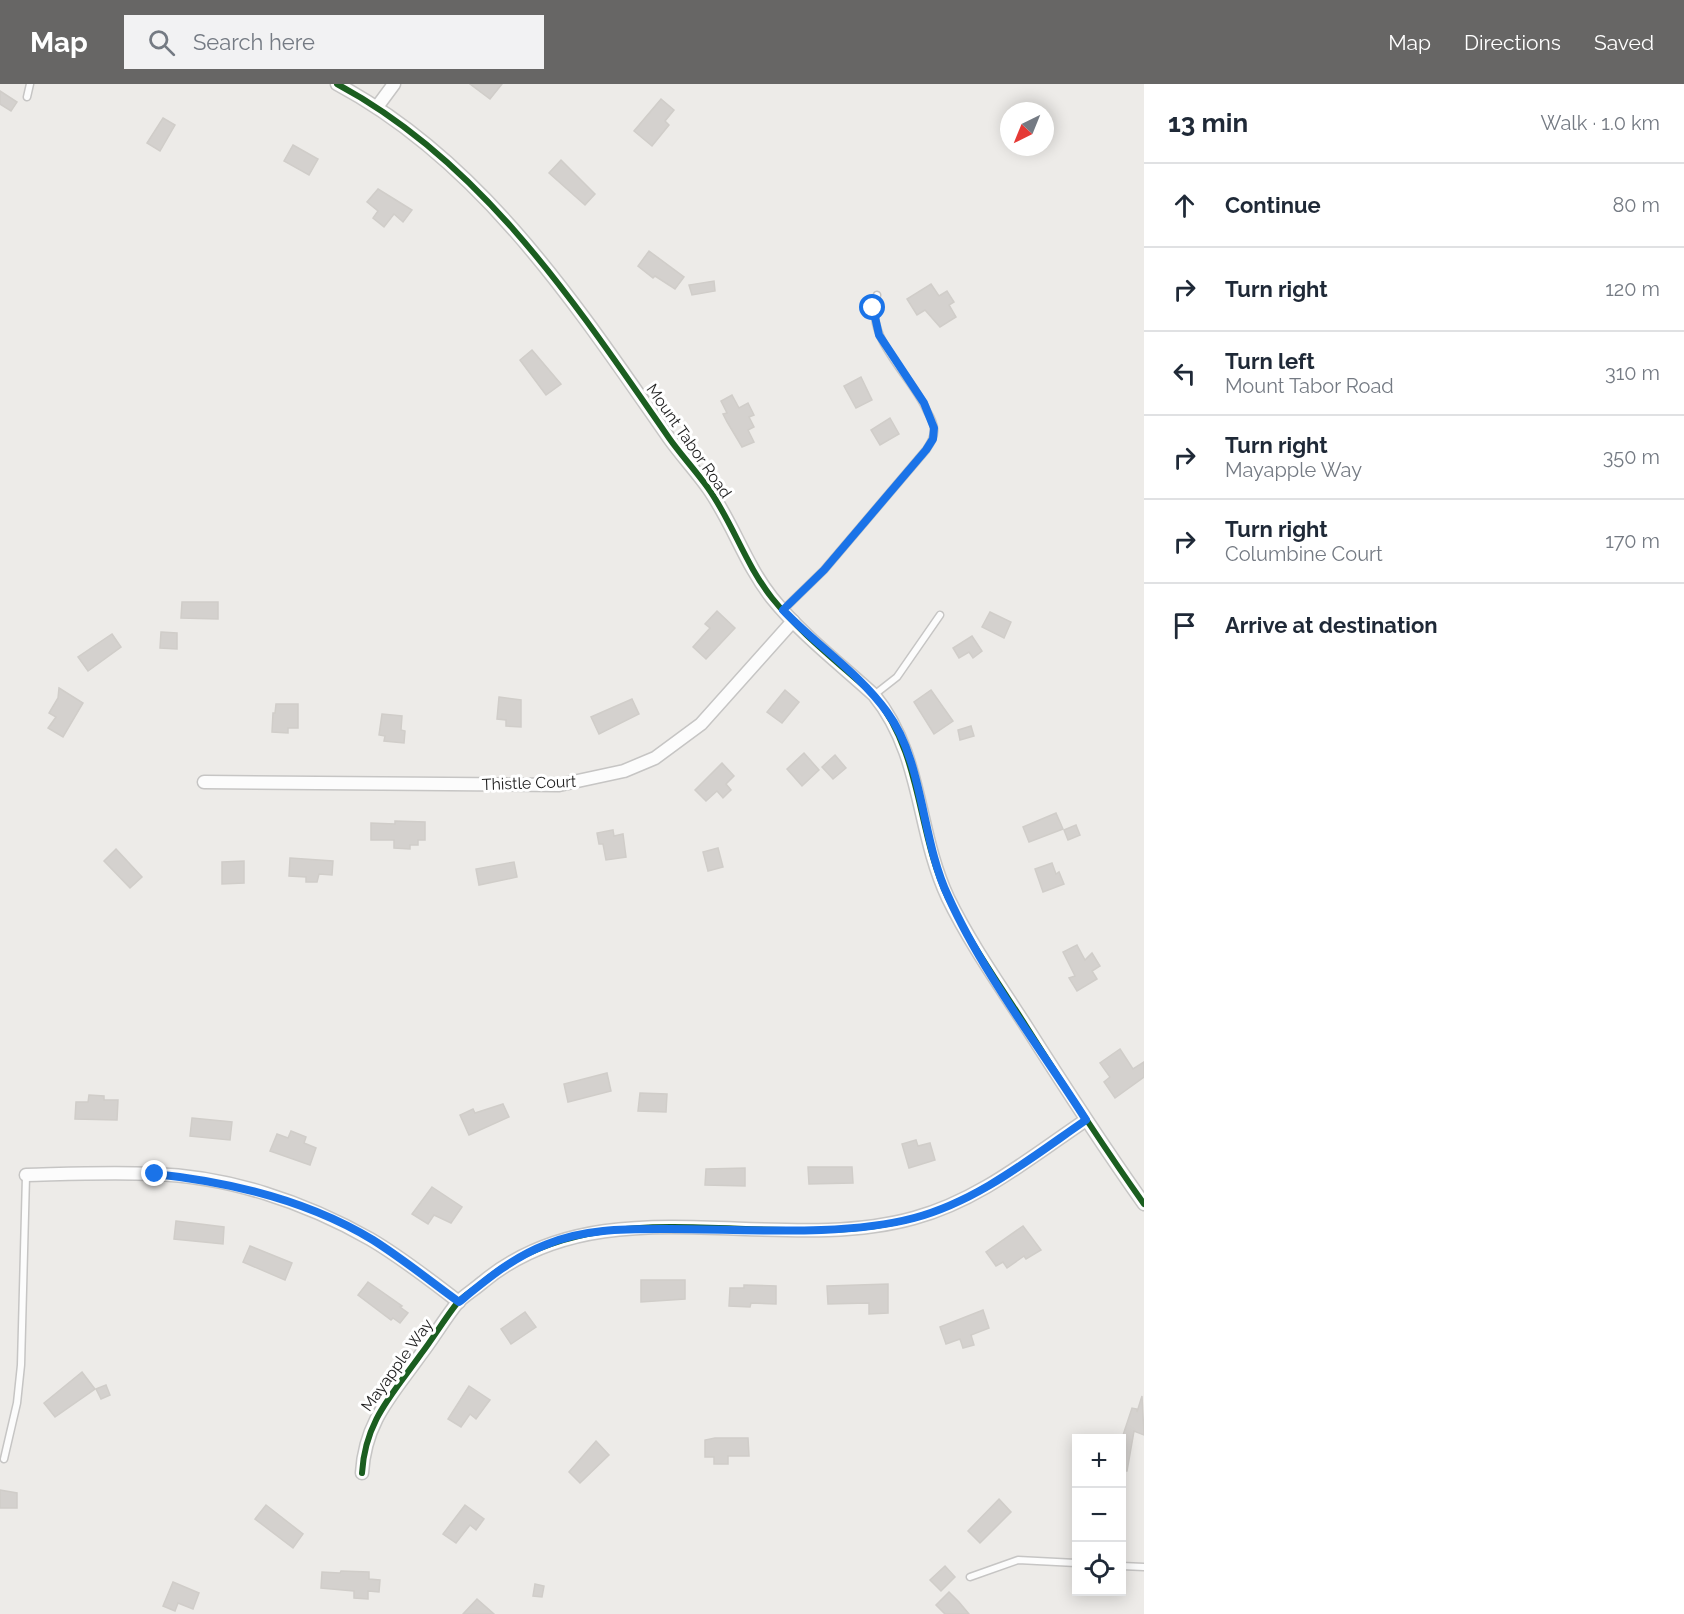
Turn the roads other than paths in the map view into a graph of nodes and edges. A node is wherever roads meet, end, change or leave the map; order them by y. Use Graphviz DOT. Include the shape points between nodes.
graph roads {
  1 [pos="30,84"];
  2 [pos="337,84"];
  3 [pos="394,84"];
  4 [pos="27,97"];
  5 [pos="377,107"];
  6 [pos="877,295"];
  7 [pos="783,610"];
  8 [pos="940,615"];
  9 [pos="793,621"];
  10 [pos="874,695"];
  11 [pos="204,782"];
  12 [pos="1086,1120"];
  13 [pos="26,1175"];
  14 [pos="1144,1204"];
  15 [pos="459,1302"];
  16 [pos="4,1459"];
  17 [pos="362,1473"];
  18 [pos="1072,1563"];
  19 [pos="1126,1566"];
  20 [pos="1144,1567"];
  21 [pos="970,1577"];
  1 -- 4 [label="lane"];
  2 -- 5 [label="street, Mount Tabor Road"];
  3 -- 5 [label="street"];
  5 -- 7 [label="street, Mount Tabor Road" via="455,166 586,319 708,489 757,579"];
  6 -- 7 [label="lane" via="873,308 879,335 924,403 934,428 933,439 824,570"];
  7 -- 9 [label="street, Mount Tabor Road"];
  8 -- 10 [label="lane" via="897,677"];
  9 -- 10 [label="street, Mount Tabor Road"];
  9 -- 11 [label="street, Thistle Court" via="701,724 655,758 624,771 589,780 539,785"];
  10 -- 12 [label="street, Mount Tabor Road" via="897,729 909,757 937,870 952,904 978,953"];
  12 -- 14 [label="street, Mount Tabor Road"];
  12 -- 15 [label="street, Mayapple Way" via="985,1188 914,1218 876,1226 828,1229 622,1229 581,1234 520,1256"];
  13 -- 15 [label="street" via="155,1174 257,1191 315,1212 371,1239"];
  13 -- 16 [label="lane" via="21,1365"];
  15 -- 17 [label="street, Mayapple Way" via="372,1423 363,1449"];
  18 -- 21 [label="lane" via="1018,1560"];
  19 -- 20 [label="lane"];
}
